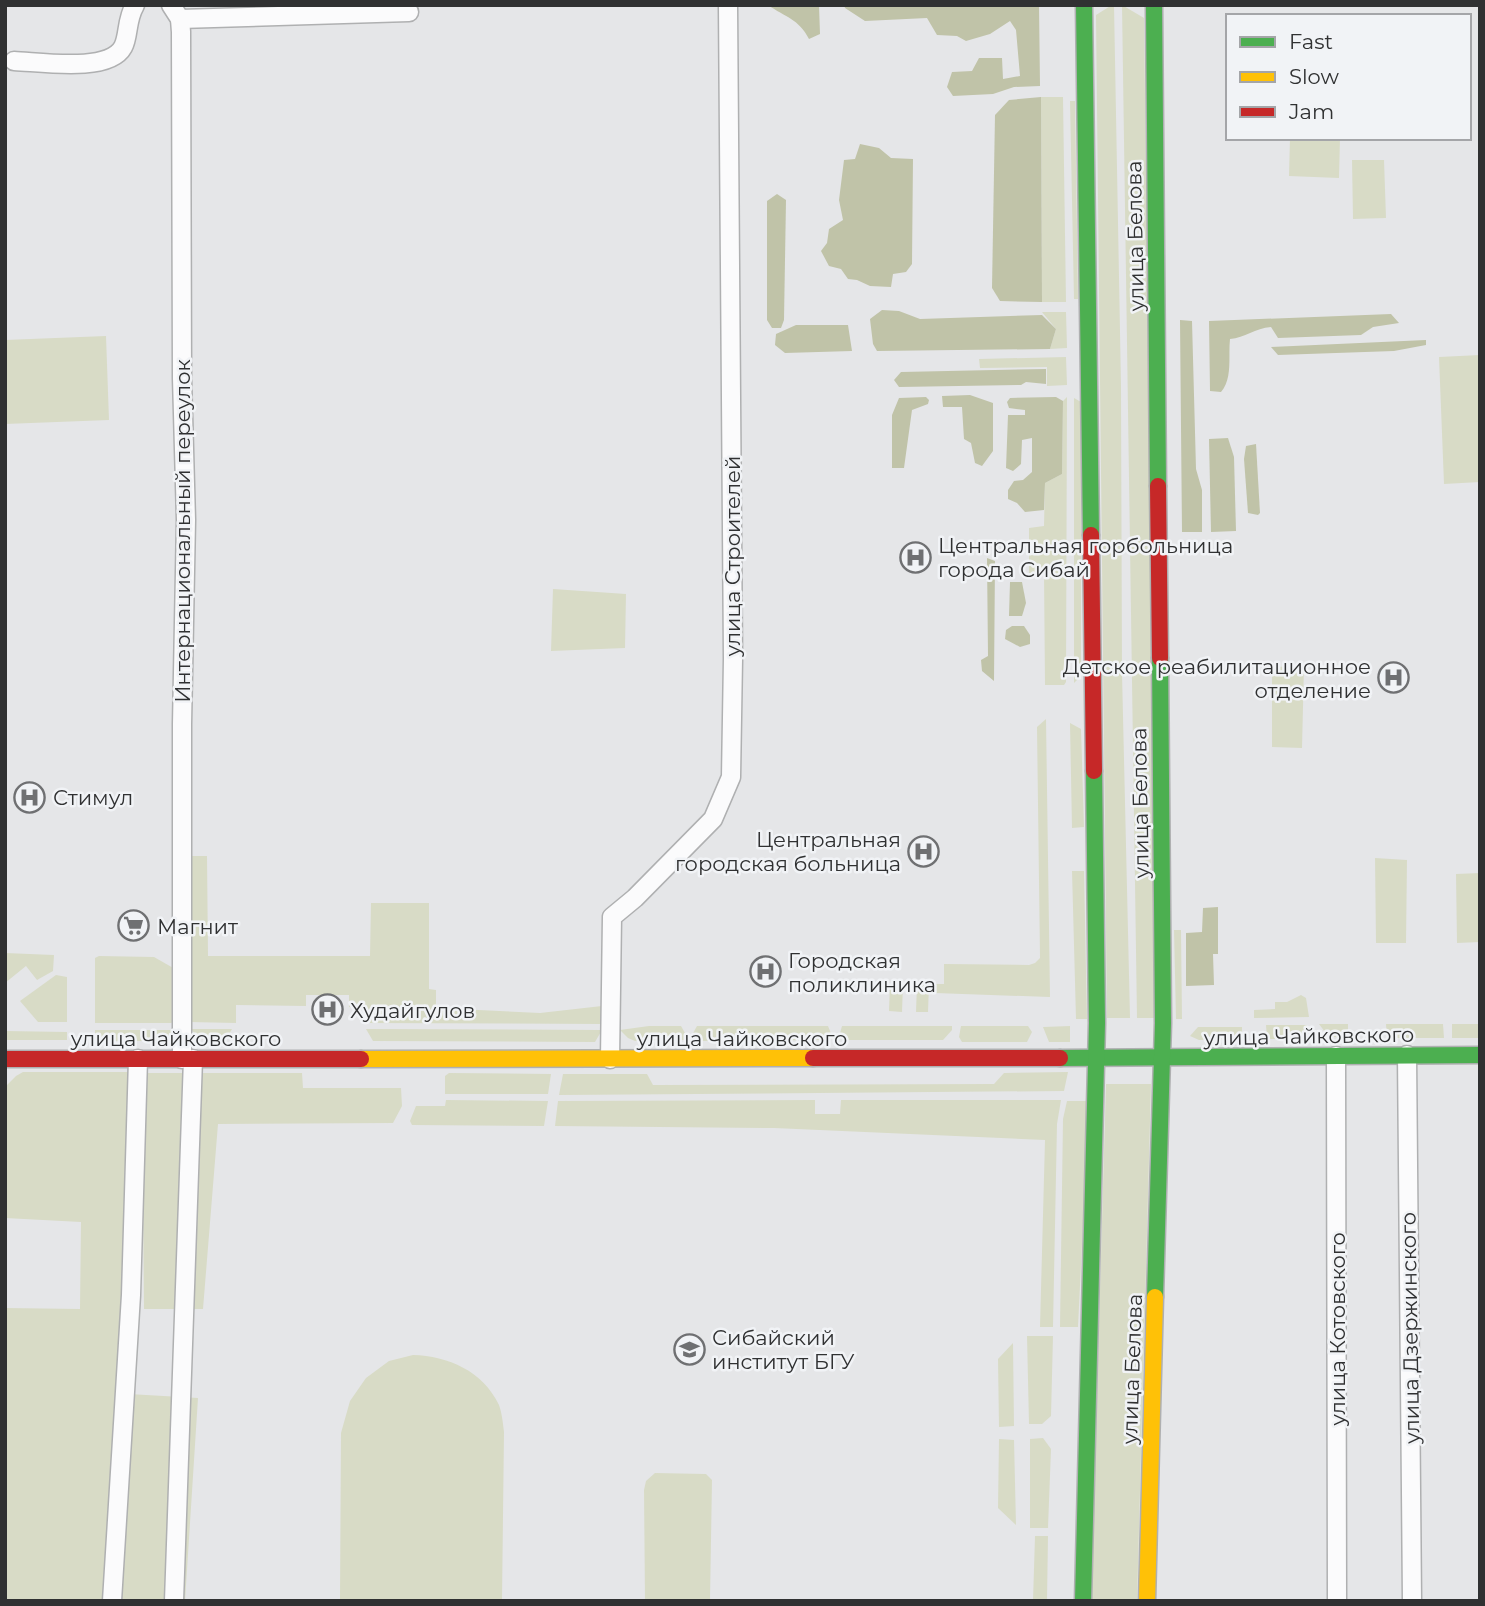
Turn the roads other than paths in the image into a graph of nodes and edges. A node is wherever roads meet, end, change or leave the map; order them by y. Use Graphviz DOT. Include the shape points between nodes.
graph roads {
  1 [pos="135,5"];
  2 [pos="728,5"];
  3 [pos="1084,5"];
  4 [pos="1154,5"];
  5 [pos="176,12"];
  6 [pos="409,12"];
  7 [pos="14,61"];
  8 [pos="1407,1055"];
  9 [pos="1480,1055"];
  10 [pos="1336,1056"];
  11 [pos="1097,1058"];
  12 [pos="1162,1058"];
  13 [pos="5,1059"];
  14 [pos="138,1059"];
  15 [pos="188,1059"];
  16 [pos="610,1059"];
  17 [pos="112,1601"];
  18 [pos="174,1601"];
  19 [pos="1083,1601"];
  20 [pos="1147,1601"];
  21 [pos="1337,1601"];
  22 [pos="1412,1601"];
  1 -- 7 [label="street" via="125,44 116,56 99,62"];
  2 -- 16 [label="street, улица Строителей" via="731,777 713,819 612,917"];
  3 -- 11 [label="main road, улица Белова"];
  4 -- 12 [label="main road, улица Белова"];
  5 -- 6 [label="street"];
  5 -- 15 [label="street, Интернациональный переулок" via="186,520 182,724"];
  8 -- 9 [label="main road, улица Чайковского"];
  8 -- 10 [label="main road, улица Чайковского"];
  8 -- 22 [label="street, улица Дзержинского"];
  10 -- 12 [label="main road, улица Чайковского"];
  10 -- 21 [label="street, улица Котовского"];
  11 -- 12 [label="main road, улица Чайковского"];
  11 -- 16 [label="main road, улица Чайковского"];
  11 -- 19 [label="main road, улица Белова"];
  12 -- 20 [label="main road, улица Белова"];
  13 -- 14 [label="main road, улица Чайковского"];
  14 -- 15 [label="main road, улица Чайковского"];
  14 -- 17 [label="street" via="131,1295"];
  15 -- 16 [label="main road, улица Чайковского"];
  15 -- 18 [label="street, Интернациональный переулок"];
}
